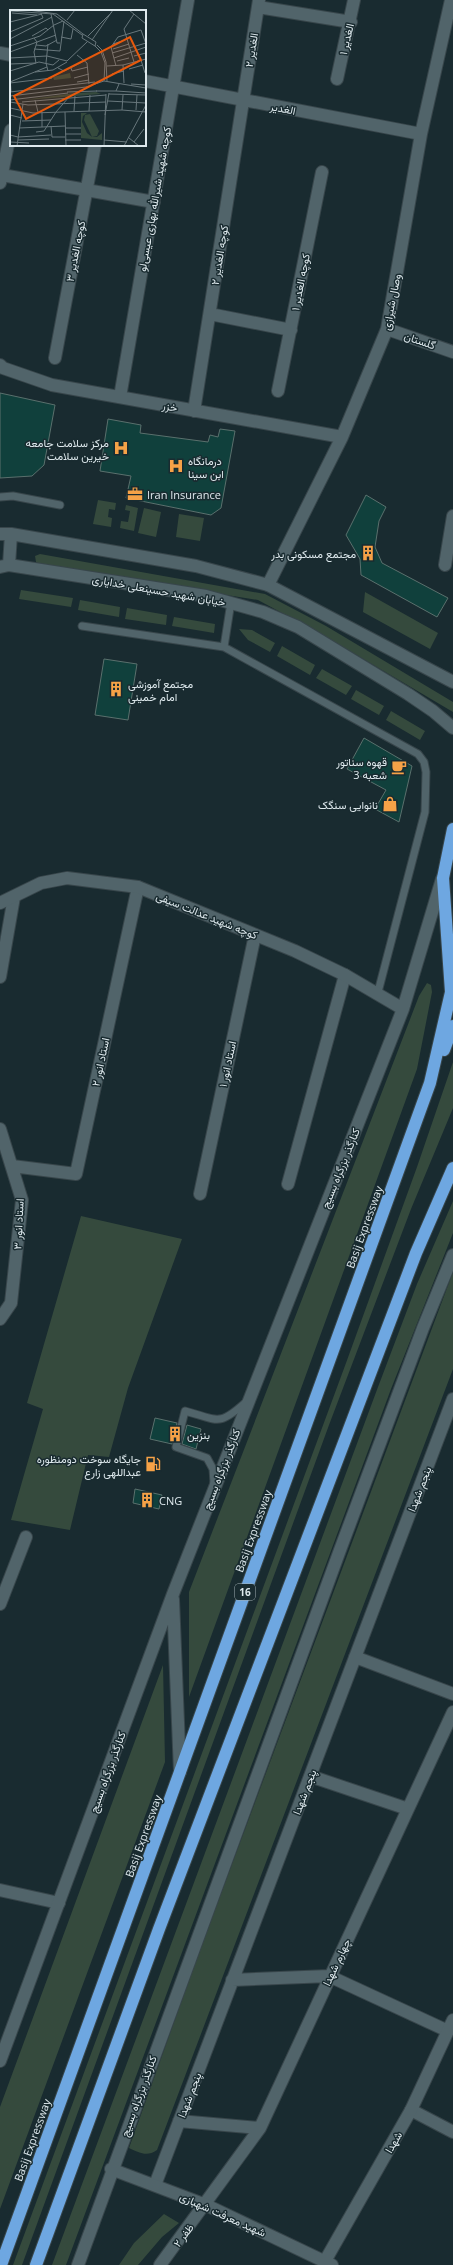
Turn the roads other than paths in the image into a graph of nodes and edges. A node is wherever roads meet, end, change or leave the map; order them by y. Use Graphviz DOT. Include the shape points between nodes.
graph roads {
  1 [pos="188,0"];
  2 [pos="354,0"];
  3 [pos="450,0"];
  4 [pos="259,3"];
  5 [pos="351,22"];
  6 [pos="0,53"];
  7 [pos="10,56"];
  8 [pos="337,79"];
  9 [pos="146,81"];
  10 [pos="174,87"];
  11 [pos="244,100"];
  12 [pos="421,134"];
  13 [pos="10,135"];
  14 [pos="95,146"];
  15 [pos="322,172"];
  16 [pos="1,179"];
  17 [pos="87,191"];
  18 [pos="154,202"];
  19 [pos="210,314"];
  20 [pos="387,329"];
  21 [pos="291,330"];
  22 [pos="453,352"];
  23 [pos="55,358"];
  24 [pos="0,365"];
  25 [pos="278,391"];
  26 [pos="120,397"];
  27 [pos="194,410"];
  28 [pos="342,437"];
  29 [pos="0,497"];
  30 [pos="60,505"];
  31 [pos="453,516"];
  32 [pos="6,534"];
  33 [pos="445,565"];
  34 [pos="5,566"];
  35 [pos="268,584"];
  36 [pos="230,602"];
  37 [pos="82,626"];
  38 [pos="224,647"];
  39 [pos="453,682"];
  40 [pos="451,724"];
  41 [pos="453,829"];
  42 [pos="443,878"];
  43 [pos="138,887"];
  44 [pos="14,897"];
  45 [pos="0,903"];
  46 [pos="450,916"];
  47 [pos="255,935"];
  48 [pos="345,974"];
  49 [pos="0,976"];
  50 [pos="378,992"];
  51 [pos="403,1009"];
  52 [pos="453,1026"];
  53 [pos="430,1083"];
  54 [pos="0,1129"];
  55 [pos="12,1166"];
  56 [pos="453,1168"];
  57 [pos="288,1184"];
  58 [pos="200,1194"];
  59 [pos="453,1254"];
  60 [pos="0,1319"];
  61 [pos="248,1401"];
  62 [pos="452,1410"];
  63 [pos="214,1490"];
  64 [pos="26,1536"];
  65 [pos="173,1594"];
  66 [pos="0,1604"];
  67 [pos="355,1657"];
  68 [pos="453,1694"];
  69 [pos="453,1712"];
  70 [pos="180,1772"];
  71 [pos="310,1776"];
  72 [pos="408,1809"];
  73 [pos="0,1890"];
  74 [pos="59,1903"];
  75 [pos="329,1976"];
  76 [pos="232,1980"];
  77 [pos="451,2026"];
  78 [pos="0,2060"];
  79 [pos="411,2110"];
  80 [pos="179,2121"];
  81 [pos="260,2128"];
  82 [pos="453,2132"];
  83 [pos="111,2169"];
  84 [pos="155,2185"];
  85 [pos="206,2205"];
  86 [pos="326,2264"];
  87 [pos="1,2265"];
  88 [pos="36,2265"];
  89 [pos="78,2265"];
  90 [pos="160,2265"];
  1 -- 10 [label="street, کوچه شهید شیرالله بهاری عیسی‌لو"];
  2 -- 5 [label="street, الغدیر ۱"];
  3 -- 12 [label="street, وصال شیرازی"];
  4 -- 5 [label="street"];
  4 -- 11 [label="street, ۲ الغدیر"];
  5 -- 8 [label="street, الغدیر ۱"];
  6 -- 7 [label="street"];
  9 -- 10 [label="street, الغدیر"];
  10 -- 11 [label="street, الغدیر"];
  10 -- 18 [label="street, کوچه شهید شیرالله بهاری عیسی‌لو"];
  11 -- 12 [label="street, الغدیر"];
  11 -- 19 [label="street, کوچه الغدیر ۲"];
  12 -- 20 [label="street, وصال شیرازی"];
  13 -- 16 [label="street"];
  14 -- 17 [label="street, کوچه الغدیر ۳"];
  15 -- 21 [label="street, کوچه الغدیر ۱"];
  16 -- 17 [label="street"];
  17 -- 18 [label="street"];
  17 -- 23 [label="street, کوچه الغدیر ۳"];
  18 -- 26 [label="street, کوچه شهید شیرالله بهاری عیسی‌لو"];
  19 -- 21 [label="street"];
  19 -- 27 [label="street, کوچه الغدیر ۲"];
  20 -- 22 [label="street, گلستان"];
  20 -- 28 [label="street, وصال شیرازی"];
  21 -- 25 [label="street, کوچه الغدیر ۱"];
  24 -- 26 [label="street, خزر" via="52,385"];
  26 -- 27 [label="street, خزر"];
  27 -- 28 [label="street, خزر"];
  28 -- 35 [label="street, وصال شیرازی"];
  29 -- 30 [label="lane" via="13,496"];
  31 -- 33 [label="street"];
  32 -- 34 [label="street"];
  32 -- 35 [label="street" via="196,566"];
  34 -- 36 [label="street, خیابان شهید حسینعلی خدایاری" via="206,596"];
  35 -- 39 [label="street"];
  36 -- 38 [label="lane"];
  36 -- 40 [label="street, خیابان شهید حسینعلی خدایاری" via="263,612 298,627 408,694"];
  37 -- 38 [label="lane"];
  38 -- 50 [label="lane" via="418,754 424,762 425,812"];
  41 -- 42 [label="highway, 16"];
  42 -- 46 [label="highway, 16"];
  42 -- 51 [label="street, کنارگذر بزرگراه بسیج"];
  43 -- 44 [label="street, کوچه شهید عدالت سیفی" via="66,878 41,883"];
  43 -- 47 [label="street, کوچه شهید عدالت سیفی"];
  43 -- 55 [label="street, استاد انور ۲" via="76,1174"];
  44 -- 45 [label="street, کوچه شهید عدالت سیفی"];
  44 -- 49 [label="street"];
  46 -- 53 [label="highway, Basij Expressway / 16" via="451,992"];
  47 -- 48 [label="street, کوچه شهید عدالت سیفی"];
  47 -- 58 [label="street, استاد انور ۱"];
  48 -- 50 [label="street, کوچه شهید عدالت سیفی"];
  48 -- 57 [label="street"];
  50 -- 51 [label="street, کوچه شهید عدالت سیفی"];
  51 -- 61 [label="street, کنارگذر بزرگراه بسیج"];
  52 -- 53 [label="highway"];
  53 -- 70 [label="highway, Basij Expressway / 16"];
  54 -- 55 [label="street, استاد انور ۳"];
  55 -- 60 [label="street, استاد انور ۳" via="22,1200 11,1303"];
  56 -- 88 [label="highway" via="416,1253 159,1929"];
  59 -- 83 [label="street, کنارگذر بزرگراه بسیج" via="340,1550"];
  61 -- 63 [label="street, کنارگذر بزرگراه بسیج"];
  61 -- 63 [label="lane" via="228,1418 220,1421 185,1411 176,1447 207,1458 213,1469"];
  62 -- 67 [label="street, پنجم شهدا"];
  63 -- 65 [label="street, کنارگذر بزرگراه بسیج"];
  64 -- 66 [label="street"];
  65 -- 70 [label="street"];
  65 -- 74 [label="street, کنارگذر بزرگراه بسیج"];
  67 -- 68 [label="street"];
  67 -- 71 [label="street, پنجم شهدا"];
  69 -- 72 [label="street, چهارم شهدا"];
  70 -- 87 [label="highway, Basij Expressway / 16"];
  71 -- 72 [label="street"];
  71 -- 76 [label="street, پنجم شهدا"];
  72 -- 75 [label="street, چهارم شهدا"];
  73 -- 74 [label="street"];
  74 -- 78 [label="street, کنارگذر بزرگراه بسیج"];
  75 -- 76 [label="street"];
  75 -- 77 [label="street"];
  75 -- 81 [label="street, چهارم شهدا"];
  76 -- 80 [label="street, پنجم شهدا"];
  77 -- 79 [label="street, شهدا"];
  79 -- 82 [label="street"];
  79 -- 86 [label="street, شهدا"];
  80 -- 81 [label="street"];
  80 -- 84 [label="street, پنجم شهدا"];
  81 -- 85 [label="street, چهارم شهدا"];
  83 -- 84 [label="street, شهید معرفت شهبازی"];
  83 -- 89 [label="street, کنارگذر بزرگراه بسیج"];
  84 -- 85 [label="street, شهید معرفت شهبازی"];
  85 -- 86 [label="street, شهید معرفت شهبازی"];
  85 -- 90 [label="street, ظفر ۲"];
}
